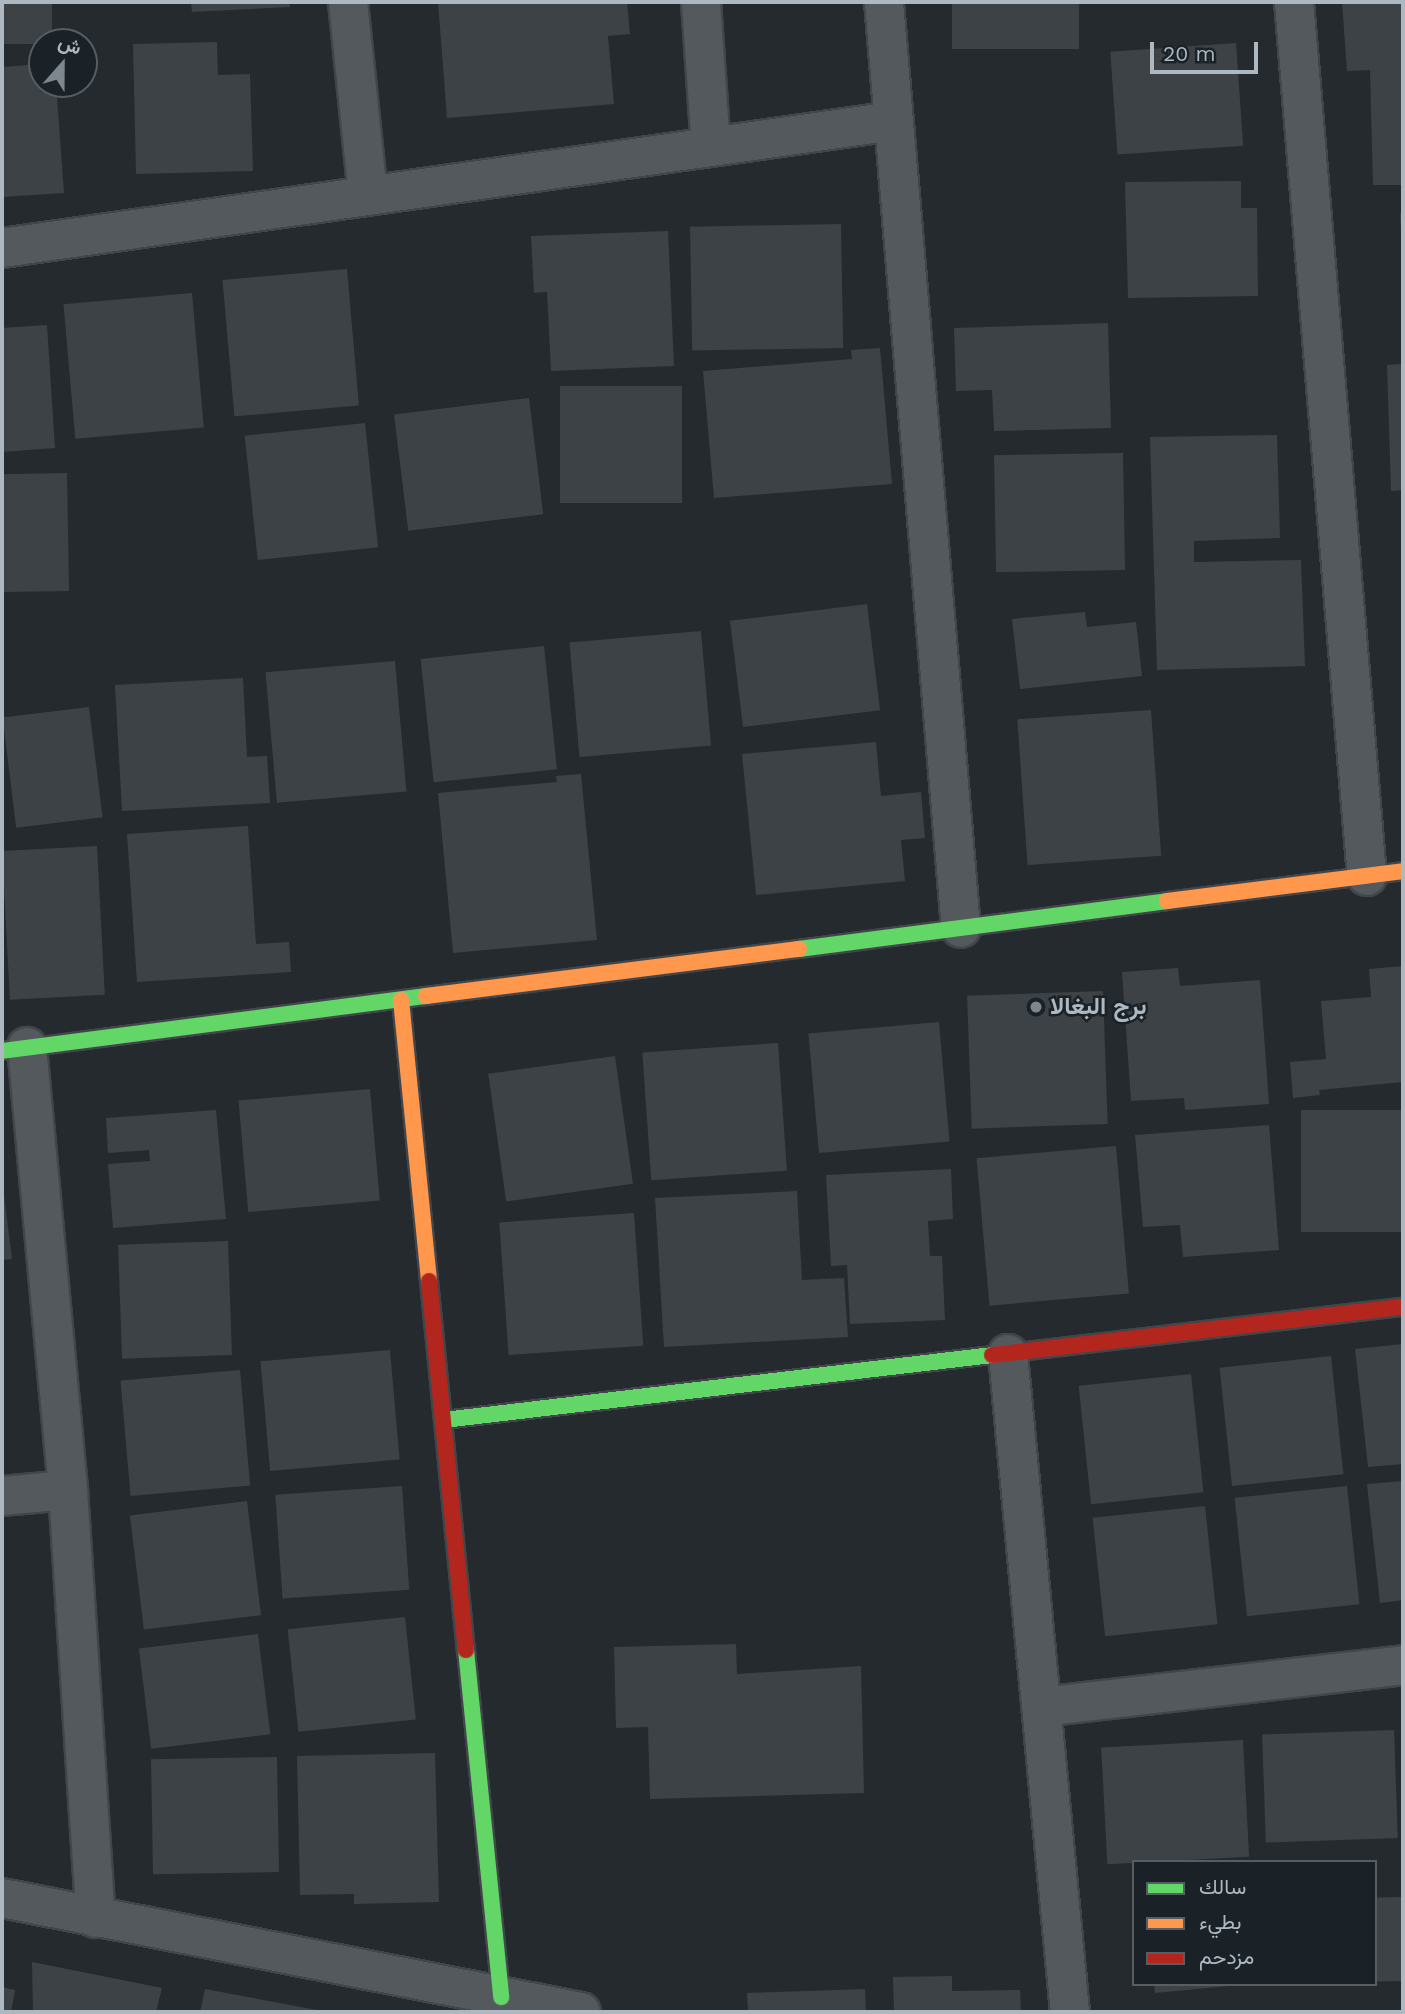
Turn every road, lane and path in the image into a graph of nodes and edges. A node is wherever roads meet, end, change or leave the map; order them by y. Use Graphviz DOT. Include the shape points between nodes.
graph roads {
  1 [pos="348,2"];
  2 [pos="701,2"];
  3 [pos="884,2"];
  4 [pos="1294,2"];
  5 [pos="893,121"];
  6 [pos="711,147"];
  7 [pos="368,195"];
  8 [pos="2,248"];
  9 [pos="1385,874"];
  10 [pos="961,928"];
  11 [pos="401,1000"];
  12 [pos="14,1049"];
  13 [pos="1403,1307"];
  14 [pos="1008,1354"];
  15 [pos="444,1420"];
  16 [pos="68,1490"];
  17 [pos="2,1496"];
  18 [pos="1403,1665"];
  19 [pos="1042,1707"];
  20 [pos="2,1898"];
  21 [pos="96,1918"];
  22 [pos="501,1997"];
  23 [pos="581,2012"];
  24 [pos="1070,2012"];
  1 -- 7 [label="street"];
  2 -- 6 [label="street"];
  3 -- 5 [label="street"];
  4 -- 9 [label="street"];
  5 -- 6 [label="street"];
  5 -- 10 [label="street"];
  6 -- 7 [label="street"];
  7 -- 8 [label="street"];
  9 -- 10 [label="street"];
  10 -- 11 [label="street"];
  11 -- 12 [label="street"];
  11 -- 15 [label="street"];
  12 -- 16 [label="street"];
  13 -- 14 [label="street"];
  14 -- 15 [label="street"];
  14 -- 19 [label="street"];
  15 -- 22 [label="street"];
  16 -- 17 [label="street"];
  16 -- 21 [label="street"];
  18 -- 19 [label="street"];
  19 -- 24 [label="street"];
  20 -- 21 [label="street"];
  21 -- 22 [label="street"];
  22 -- 23 [label="street"];
}
